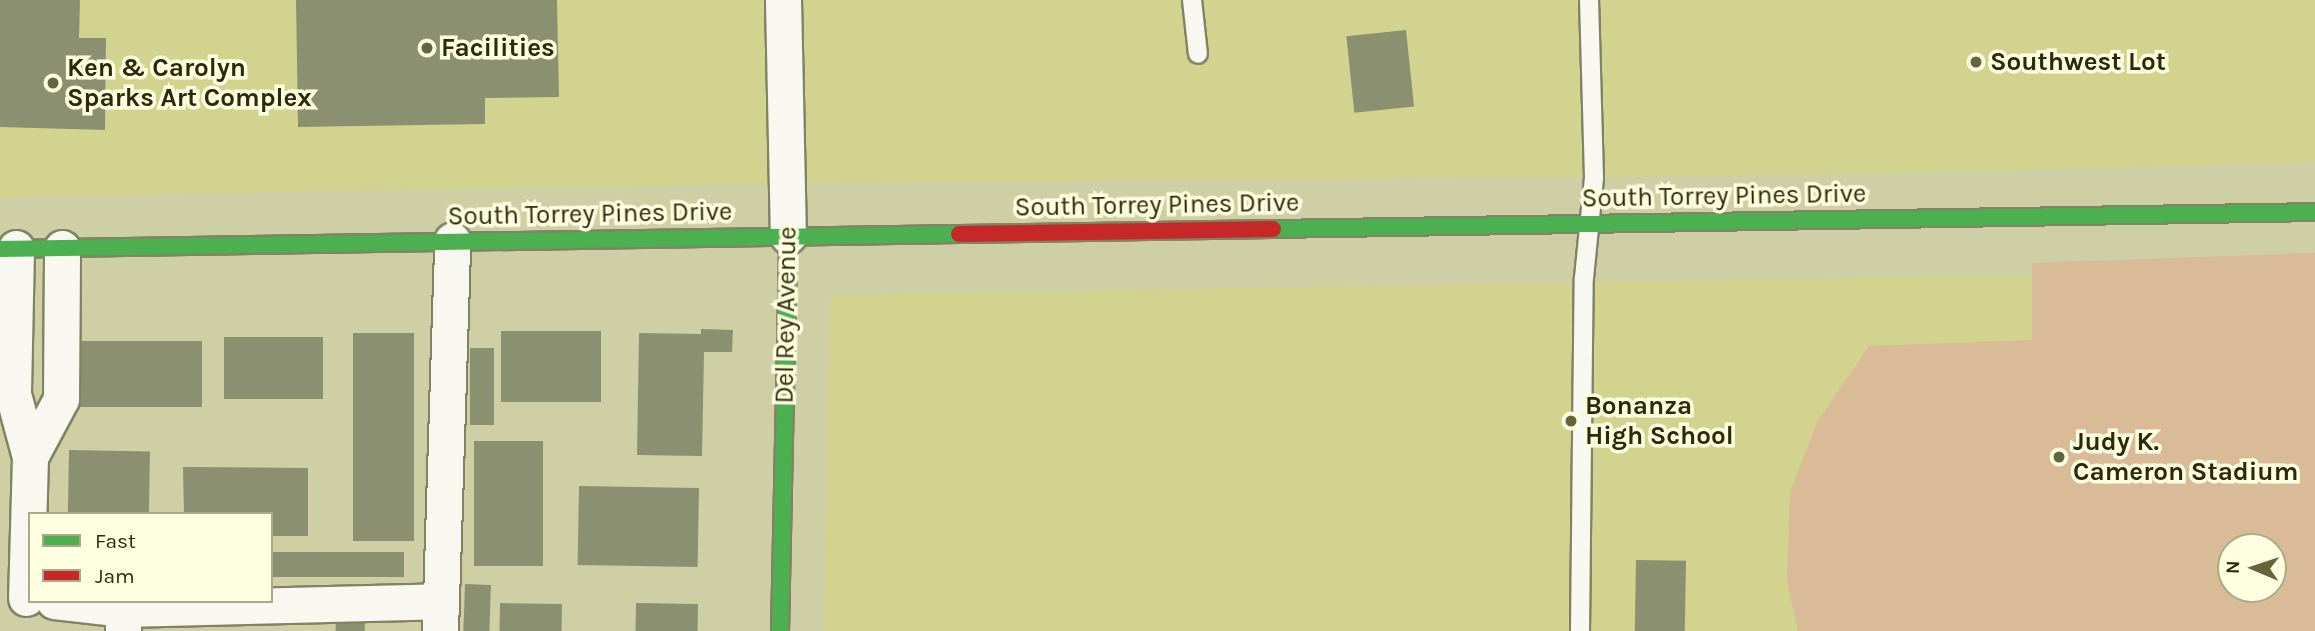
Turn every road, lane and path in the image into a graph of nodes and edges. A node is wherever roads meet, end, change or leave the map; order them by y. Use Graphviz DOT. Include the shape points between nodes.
graph roads {
  1 [pos="783,0"];
  2 [pos="1192,0"];
  3 [pos="1588,0"];
  4 [pos="1198,54"];
  5 [pos="2315,212"];
  6 [pos="1590,222"];
  7 [pos="788,236"];
  8 [pos="452,240"];
  9 [pos="62,248"];
  10 [pos="8,249"];
  11 [pos="30,457"];
  12 [pos="29,512"];
  13 [pos="28,552"];
  14 [pos="27,599"];
  15 [pos="45,603"];
  16 [pos="440,616"];
  17 [pos="123,620"];
  18 [pos="780,631"];
  19 [pos="1580,631"];
  1 -- 7 [label="street, Del Rey Avenue"];
  2 -- 4 [label="lane"];
  3 -- 6 [label="lane" via="1594,178"];
  5 -- 6 [label="main road, South Torrey Pines Drive"];
  6 -- 7 [label="main road, South Torrey Pines Drive"];
  6 -- 19 [label="lane" via="1583,305"];
  7 -- 8 [label="main road, South Torrey Pines Drive"];
  7 -- 18 [label="main road, Del Rey Avenue"];
  8 -- 9 [label="main road, South Torrey Pines Drive"];
  8 -- 16 [label="street"];
  9 -- 10 [label="main road, South Torrey Pines Drive"];
  9 -- 11 [label="street" via="61,400"];
  10 -- 11 [label="street" via="13,394"];
  11 -- 12 [label="street"];
  13 -- 14 [label="street"];
  15 -- 17 [label="street"];
  16 -- 17 [label="street"];
}
